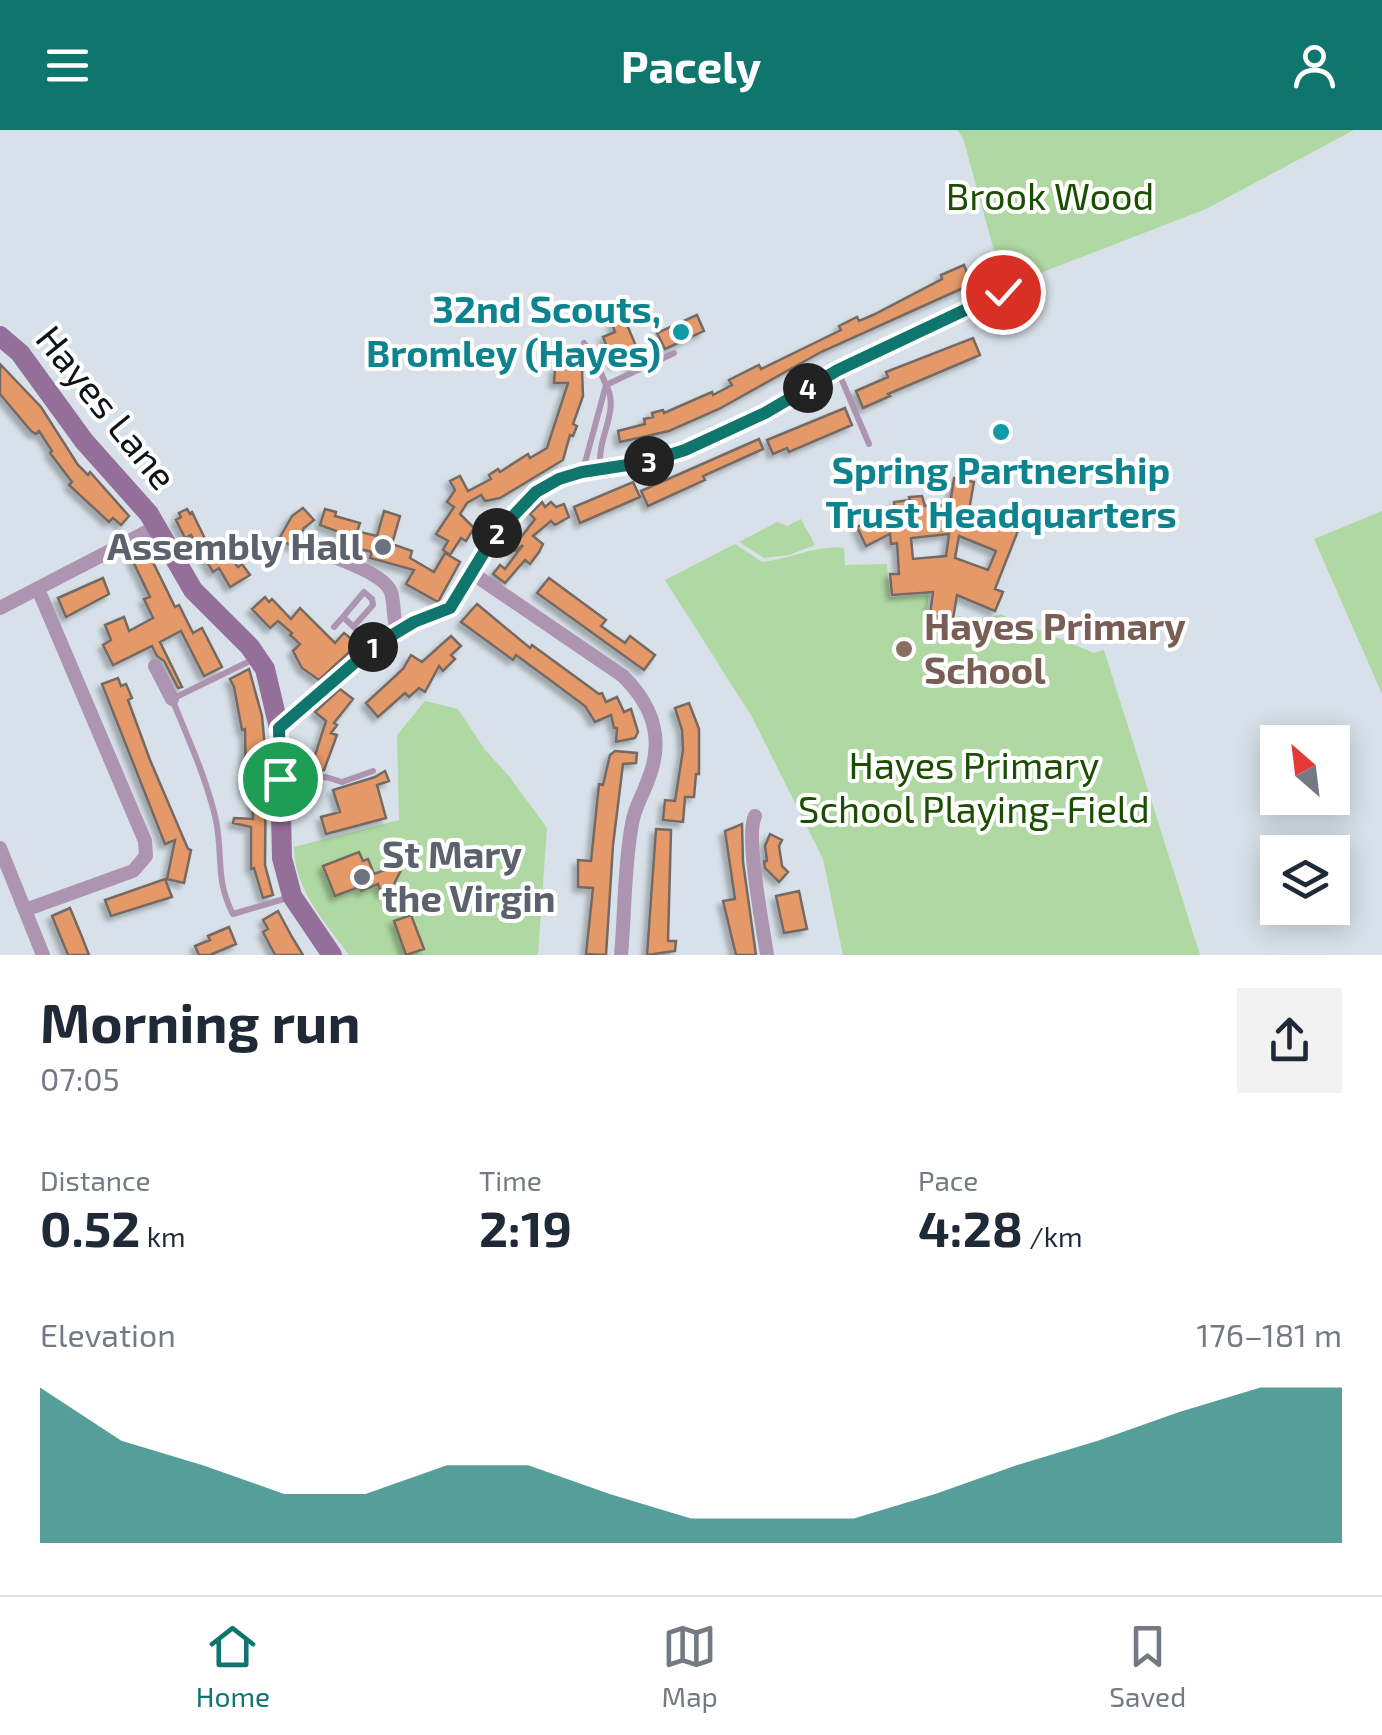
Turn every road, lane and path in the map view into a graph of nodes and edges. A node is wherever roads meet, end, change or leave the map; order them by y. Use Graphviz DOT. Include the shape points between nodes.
graph roads {
  1 [pos="1003,292"];
  2 [pos="0,336"];
  3 [pos="584,343"];
  4 [pos="674,353"];
  5 [pos="838,370"];
  6 [pos="606,385"];
  7 [pos="868,444"];
  8 [pos="601,469"];
  9 [pos="582,472"];
  10 [pos="156,527"];
  11 [pos="314,549"];
  12 [pos="472,572"];
  13 [pos="38,589"];
  14 [pos="0,608"];
  15 [pos="343,617"];
  16 [pos="354,626"];
  17 [pos="334,627"];
  18 [pos="398,632"];
  19 [pos="374,646"];
  20 [pos="258,657"];
  21 [pos="154,666"];
  22 [pos="172,699"];
  23 [pos="279,728"];
  24 [pos="373,771"];
  25 [pos="280,779"];
  26 [pos="756,816"];
  27 [pos="0,848"];
  28 [pos="292,896"];
  29 [pos="25,910"];
  30 [pos="43,955"];
  31 [pos="332,955"];
  32 [pos="622,955"];
  33 [pos="767,955"];
  1 -- 5 [label="street"];
  2 -- 10 [label="main road, Hayes Lane"];
  3 -- 6 [label="lane"];
  4 -- 6 [label="lane"];
  5 -- 7 [label="lane"];
  5 -- 8 [label="street" via="685,450"];
  6 -- 8 [label="lane" via="612,397 599,448"];
  6 -- 9 [label="lane"];
  8 -- 9 [label="street"];
  9 -- 12 [label="street" via="536,492 494,536"];
  10 -- 13 [label="street"];
  10 -- 20 [label="main road, Hayes Lane" via="193,590"];
  11 -- 18 [label="street" via="383,580"];
  12 -- 18 [label="street" via="450,608"];
  12 -- 32 [label="street" via="622,676 650,710 656,754 632,822"];
  13 -- 14 [label="street"];
  13 -- 29 [label="street" via="146,856 134,872"];
  15 -- 16 [label="lane"];
  15 -- 16 [label="lane" via="364,592 373,605"];
  15 -- 17 [label="lane"];
  16 -- 19 [label="lane"];
  18 -- 19 [label="street"];
  19 -- 23 [label="street"];
  20 -- 22 [label="lane"];
  20 -- 23 [label="main road"];
  21 -- 22 [label="street"];
  22 -- 28 [label="lane" via="204,775 217,822 219,875 233,914"];
  23 -- 25 [label="main road"];
  24 -- 25 [label="lane" via="342,782"];
  25 -- 28 [label="main road" via="282,858"];
  26 -- 33 [label="street" via="753,852"];
  27 -- 29 [label="street"];
  28 -- 31 [label="main road"];
  29 -- 30 [label="street"];
}
